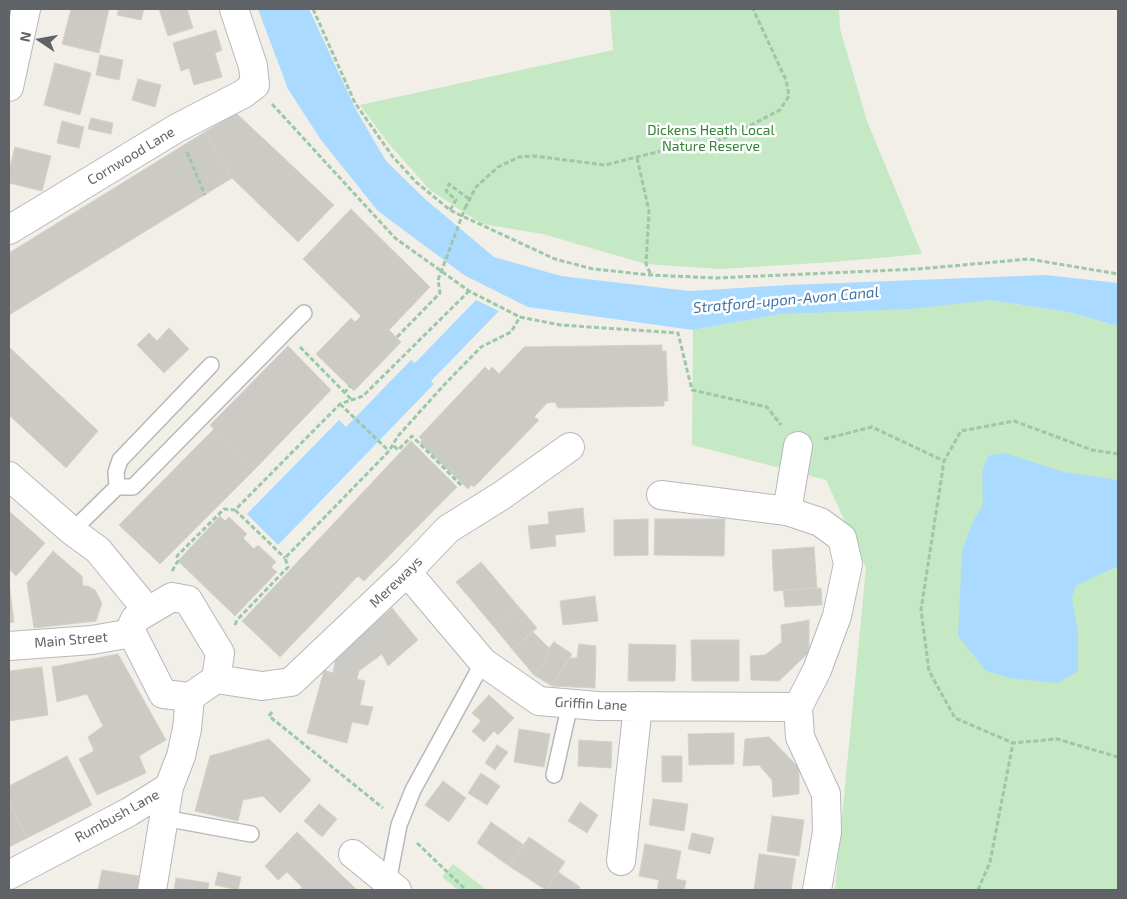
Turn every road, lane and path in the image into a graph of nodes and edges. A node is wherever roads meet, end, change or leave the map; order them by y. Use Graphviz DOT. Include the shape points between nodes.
graph roads {
  1 [pos="26,9"];
  2 [pos="234,9"];
  3 [pos="313,9"];
  4 [pos="754,10"];
  5 [pos="255,85"];
  6 [pos="9,87"];
  7 [pos="177,128"];
  8 [pos="637,158"];
  9 [pos="205,195"];
  10 [pos="470,199"];
  11 [pos="450,210"];
  12 [pos="9,230"];
  13 [pos="1118,274"];
  14 [pos="651,276"];
  15 [pos="469,291"];
  16 [pos="304,313"];
  17 [pos="520,317"];
  18 [pos="285,332"];
  19 [pos="397,337"];
  20 [pos="211,365"];
  21 [pos="350,386"];
  22 [pos="344,393"];
  23 [pos="352,400"];
  24 [pos="340,404"];
  25 [pos="393,445"];
  26 [pos="798,446"];
  27 [pos="570,447"];
  28 [pos="389,451"];
  29 [pos="1118,454"];
  30 [pos="944,461"];
  31 [pos="9,476"];
  32 [pos="116,488"];
  33 [pos="465,489"];
  34 [pos="661,495"];
  35 [pos="234,510"];
  36 [pos="787,511"];
  37 [pos="72,531"];
  38 [pos="285,558"];
  39 [pos="407,572"];
  40 [pos="148,611"];
  41 [pos="132,633"];
  42 [pos="9,646"];
  43 [pos="220,653"];
  44 [pos="483,662"];
  45 [pos="216,680"];
  46 [pos="291,682"];
  47 [pos="190,697"];
  48 [pos="570,704"];
  49 [pos="638,706"];
  50 [pos="798,707"];
  51 [pos="1012,743"];
  52 [pos="1118,756"];
  53 [pos="554,775"];
  54 [pos="169,787"];
  55 [pos="164,818"];
  56 [pos="398,825"];
  57 [pos="252,834"];
  58 [pos="353,854"];
  59 [pos="621,861"];
  60 [pos="9,875"];
  61 [pos="392,886"];
  62 [pos="152,890"];
  63 [pos="466,890"];
  64 [pos="817,890"];
  65 [pos="978,890"];
  1 -- 6 [label="street"];
  2 -- 5 [label="street" via="253,66"];
  3 -- 11 [label="path" via="355,103 393,157 416,182"];
  4 -- 8 [label="path" via="786,80 789,96 780,110 701,147 668,149"];
  5 -- 7 [label="street, Cornwood Lane"];
  5 -- 15 [label="path" via="395,238"];
  7 -- 9 [label="path"];
  7 -- 12 [label="street, Cornwood Lane"];
  8 -- 10 [label="path" via="605,165 519,157 498,167 476,187"];
  8 -- 14 [label="path" via="649,211 646,264"];
  10 -- 11 [label="path" via="450,184 446,191 456,200"];
  10 -- 19 [label="path, bridge" via="438,280 440,293"];
  11 -- 14 [label="path" via="555,259 593,269"];
  13 -- 14 [label="path" via="1029,259 842,274 716,278"];
  15 -- 17 [label="path"];
  15 -- 23 [label="path" via="363,396"];
  16 -- 18 [label="lane"];
  17 -- 25 [label="path" via="510,332 481,347"];
  17 -- 26 [label="path" via="560,325 678,333 692,390 767,407"];
  18 -- 22 [label="path"];
  18 -- 32 [label="lane" via="133,487"];
  20 -- 32 [label="lane" via="120,460"];
  21 -- 22 [label="path"];
  22 -- 23 [label="path"];
  23 -- 24 [label="path"];
  24 -- 28 [label="path"];
  24 -- 35 [label="path"];
  25 -- 28 [label="path"];
  25 -- 33 [label="path" via="398,450 412,436"];
  26 -- 30 [label="path" via="872,427"];
  26 -- 36 [label="street"];
  27 -- 39 [label="street, Mereways" via="448,529"];
  28 -- 38 [label="path"];
  29 -- 30 [label="path" via="1092,450 1014,421 961,431"];
  30 -- 51 [label="path" via="921,610 929,671 955,718"];
  31 -- 37 [label="street"];
  32 -- 37 [label="lane"];
  34 -- 36 [label="street"];
  35 -- 38 [label="path"];
  35 -- 40 [label="path" via="224,508 177,556 178,561"];
  36 -- 50 [label="street" via="820,522 842,538 848,564 837,616 817,670"];
  37 -- 40 [label="street" via="98,550"];
  38 -- 43 [label="path" via="288,567 237,620"];
  39 -- 44 [label="street, Griffin Lane"];
  39 -- 46 [label="street, Mereways"];
  40 -- 41 [label="street" via="135,619"];
  40 -- 43 [label="street" via="172,597 188,600"];
  41 -- 42 [label="street, Main Street" via="92,640"];
  41 -- 47 [label="street" via="163,694"];
  43 -- 45 [label="street"];
  44 -- 48 [label="street, Griffin Lane" via="539,701"];
  44 -- 56 [label="lane" via="413,790"];
  45 -- 46 [label="street" via="262,686"];
  45 -- 47 [label="street"];
  46 -- 56 [label="path" via="269,716 381,806"];
  47 -- 54 [label="street, Rumbush Lane" via="188,729"];
  48 -- 49 [label="street, Griffin Lane"];
  48 -- 53 [label="lane"];
  49 -- 50 [label="street, Griffin Lane"];
  49 -- 59 [label="street"];
  50 -- 64 [label="street" via="800,737 826,794 827,832"];
  51 -- 52 [label="path" via="1058,739"];
  51 -- 65 [label="path" via="990,862"];
  54 -- 55 [label="street"];
  54 -- 60 [label="street, Rumbush Lane"];
  55 -- 57 [label="lane"];
  55 -- 62 [label="street"];
  56 -- 61 [label="lane"];
  56 -- 63 [label="path"];
  58 -- 61 [label="street"];
}
